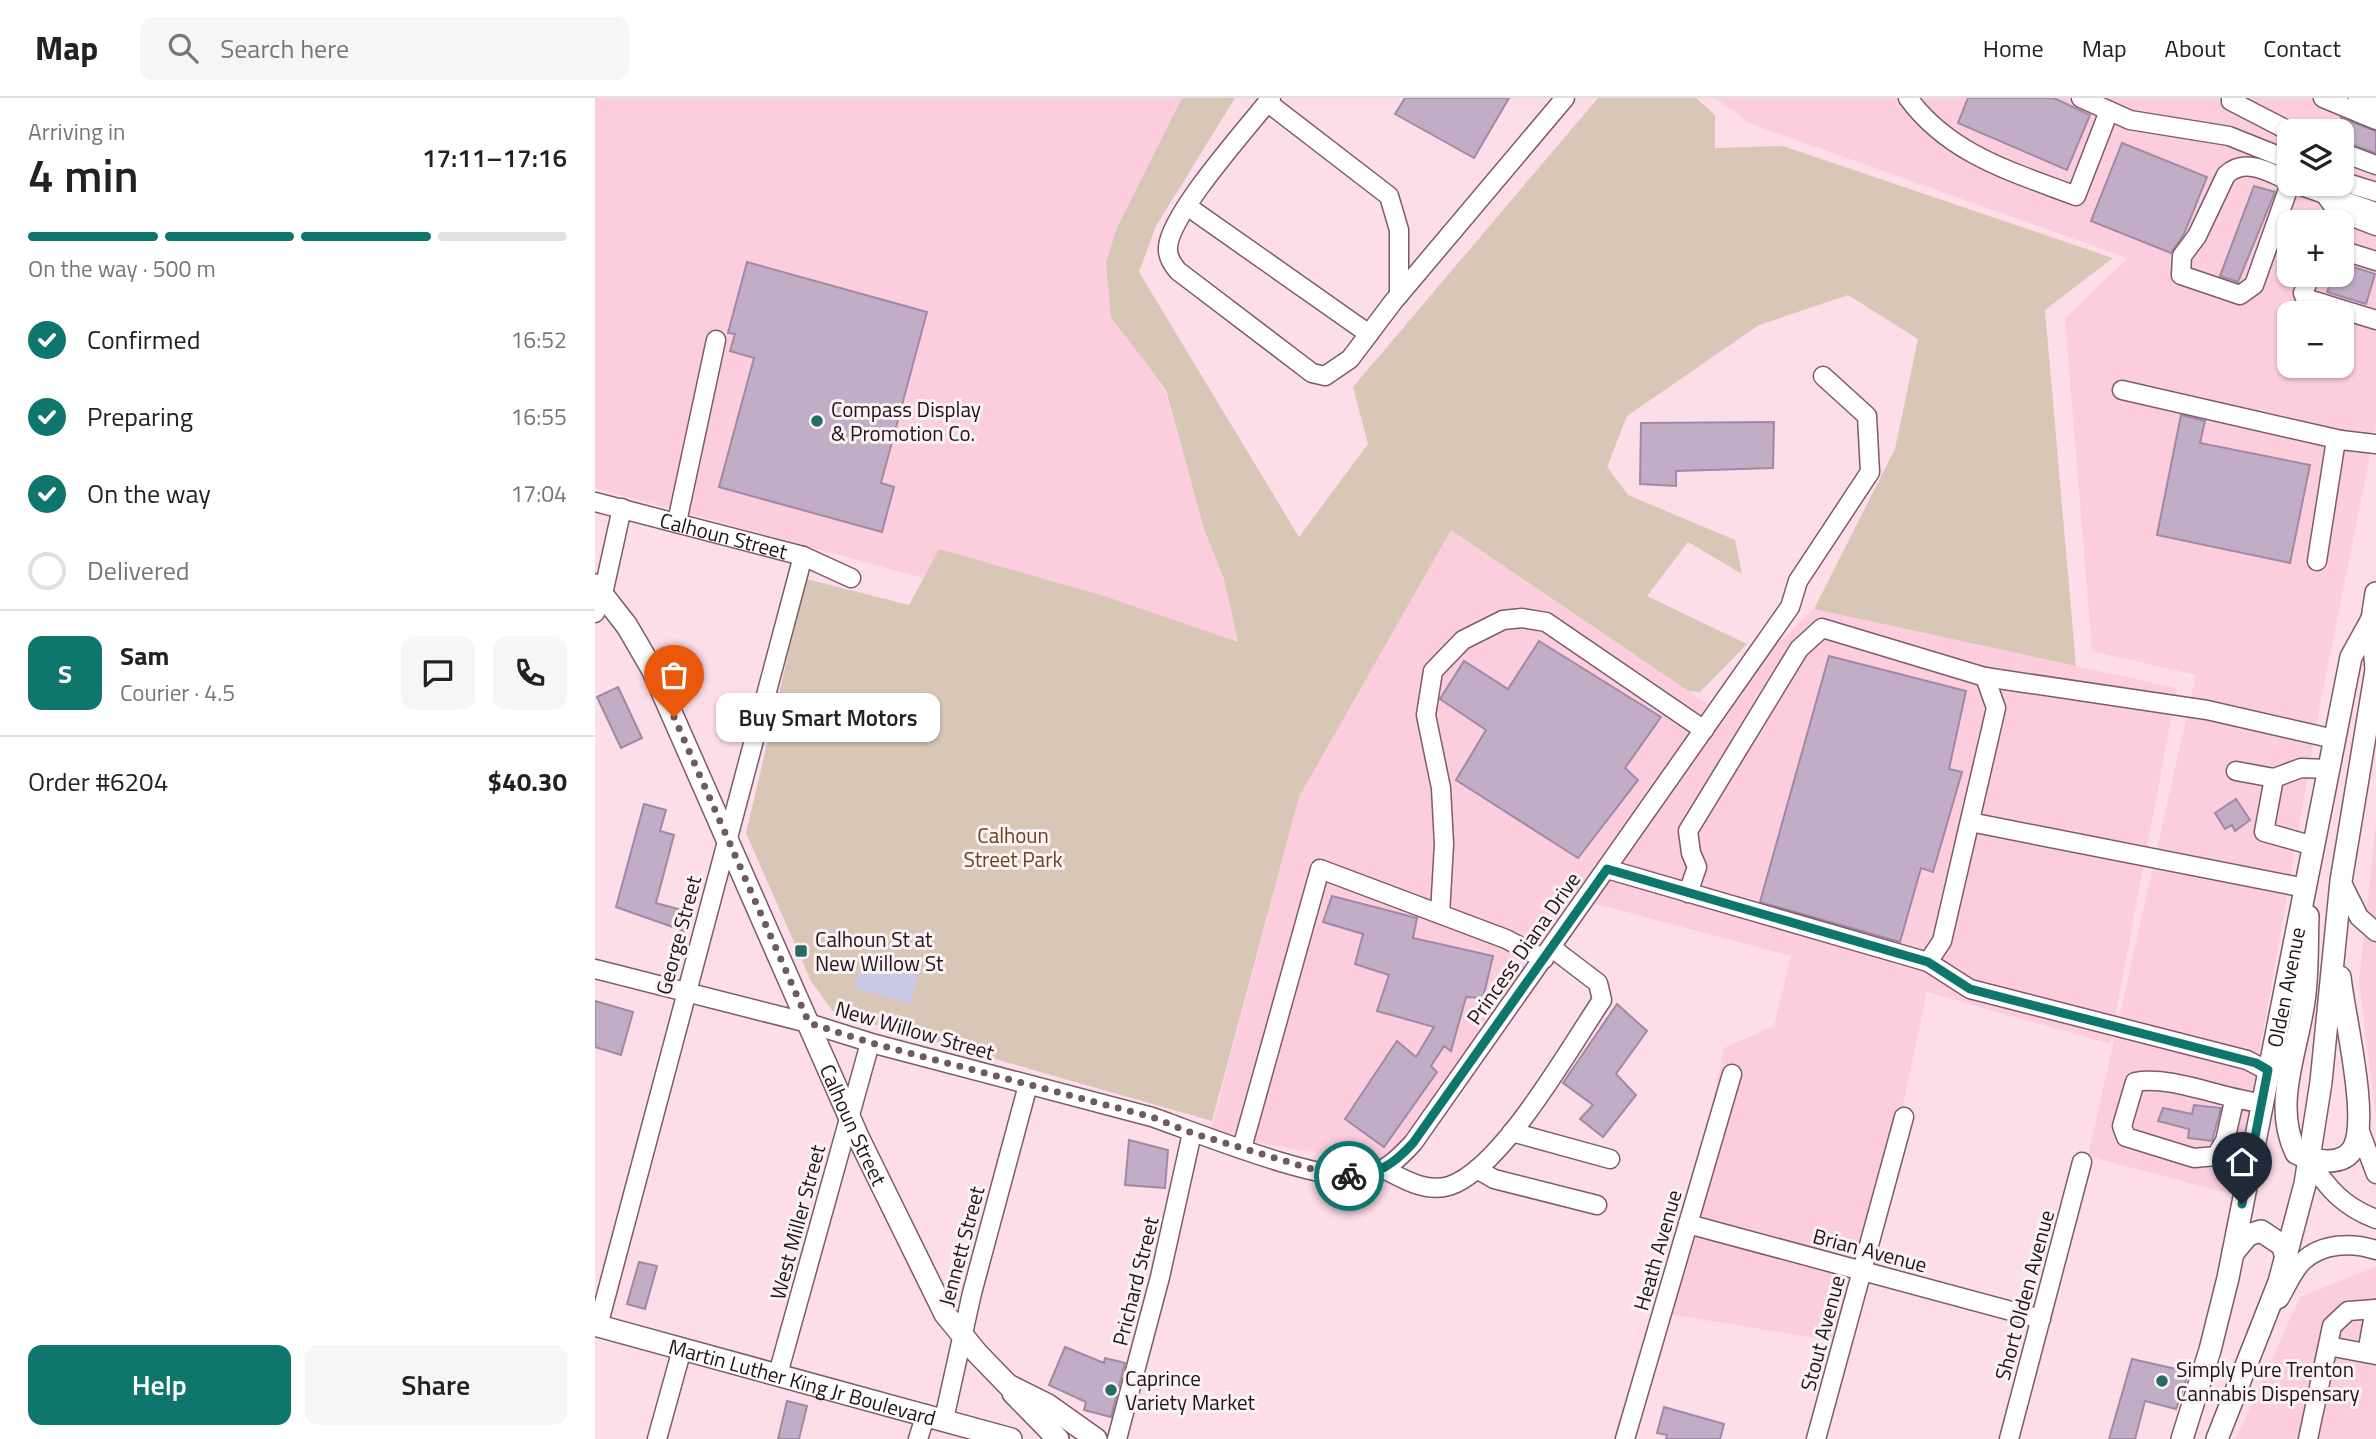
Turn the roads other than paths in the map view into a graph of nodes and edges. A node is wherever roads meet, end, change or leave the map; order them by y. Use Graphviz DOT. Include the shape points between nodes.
graph roads {
  1 [pos="1565,98"];
  2 [pos="1909,98"];
  3 [pos="2081,98"];
  4 [pos="2231,98"];
  5 [pos="2323,98"];
  6 [pos="2358,98"];
  7 [pos="1269,100"];
  8 [pos="2376,105"];
  9 [pos="2109,111"];
  10 [pos="2376,120"];
  11 [pos="2277,125"];
  12 [pos="2277,155"];
  13 [pos="2354,157"];
  14 [pos="2376,165"];
  15 [pos="2289,182"];
  16 [pos="2354,185"];
  17 [pos="2376,192"];
  18 [pos="2326,196"];
  19 [pos="2339,196"];
  20 [pos="1187,206"];
  21 [pos="2376,212"];
  22 [pos="2376,226"];
  23 [pos="2354,254"];
  24 [pos="2376,261"];
  25 [pos="2306,287"];
  26 [pos="1399,295"];
  27 [pos="2376,320"];
  28 [pos="1369,334"];
  29 [pos="716,341"];
  30 [pos="1823,376"];
  31 [pos="2122,390"];
  32 [pos="2341,440"];
  33 [pos="2376,444"];
  34 [pos="595,502"];
  35 [pos="622,508"];
  36 [pos="677,523"];
  37 [pos="803,556"];
  38 [pos="2317,561"];
  39 [pos="851,578"];
  40 [pos="2376,593"];
  41 [pos="598,597"];
  42 [pos="2372,619"];
  43 [pos="2376,670"];
  44 [pos="1985,677"];
  45 [pos="1704,730"];
  46 [pos="2334,739"];
  47 [pos="2328,769"];
  48 [pos="2236,771"];
  49 [pos="2274,778"];
  50 [pos="1970,822"];
  51 [pos="728,836"];
  52 [pos="2312,855"];
  53 [pos="1607,869"];
  54 [pos="2341,881"];
  55 [pos="2305,888"];
  56 [pos="1688,893"];
  57 [pos="1440,914"];
  58 [pos="2336,930"];
  59 [pos="2376,932"];
  60 [pos="1548,954"];
  61 [pos="1928,962"];
  62 [pos="595,969"];
  63 [pos="685,993"];
  64 [pos="809,1023"];
  65 [pos="870,1043"];
  66 [pos="2268,1070"];
  67 [pos="1732,1074"];
  68 [pos="1028,1085"];
  69 [pos="2234,1101"];
  70 [pos="2262,1103"];
  71 [pos="849,1113"];
  72 [pos="1904,1117"];
  73 [pos="2359,1129"];
  74 [pos="1512,1132"];
  75 [pos="1192,1133"];
  76 [pos="1242,1148"];
  77 [pos="1609,1159"];
  78 [pos="2309,1160"];
  79 [pos="2082,1162"];
  80 [pos="1384,1169"];
  81 [pos="1477,1170"];
  82 [pos="2376,1174"];
  83 [pos="1597,1205"];
  84 [pos="2355,1211"];
  85 [pos="2376,1219"];
  86 [pos="1688,1224"];
  87 [pos="2376,1228"];
  88 [pos="2376,1250"];
  89 [pos="2233,1254"];
  90 [pos="2286,1257"];
  91 [pos="1862,1271"];
  92 [pos="2376,1309"];
  93 [pos="2041,1319"];
  94 [pos="596,1325"];
  95 [pos="2261,1329"];
  96 [pos="962,1335"];
  97 [pos="2328,1346"];
  98 [pos="682,1349"];
  99 [pos="2371,1354"];
  100 [pos="778,1374"];
  101 [pos="1008,1385"];
  102 [pos="935,1416"];
  103 [pos="2191,1419"];
  104 [pos="2219,1434"];
  105 [pos="657,1439"];
  106 [pos="918,1439"];
  107 [pos="1011,1439"];
  108 [pos="1058,1439"];
  109 [pos="1096,1439"];
  110 [pos="1117,1439"];
  111 [pos="1625,1439"];
  112 [pos="1816,1439"];
  113 [pos="2009,1439"];
  114 [pos="2182,1439"];
  115 [pos="2308,1439"];
  1 -- 26 [label="street"];
  2 -- 9 [label="street" via="1927,123 1963,150 2076,196"];
  3 -- 9 [label="street"];
  4 -- 11 [label="street"];
  5 -- 10 [label="street"];
  6 -- 8 [label="street"];
  7 -- 20 [label="street"];
  7 -- 26 [label="street" via="1389,196 1399,230"];
  9 -- 12 [label="street" via="2130,120 2229,136"];
  13 -- 14 [label="street"];
  15 -- 15 [label="street" via="2253,166 2234,168 2182,256 2181,275 2239,295 2254,285"];
  16 -- 17 [label="street"];
  18 -- 22 [label="street" via="2337,211"];
  19 -- 21 [label="street"];
  20 -- 28 [label="street"];
  20 -- 28 [label="street" via="1168,245 1173,265 1312,373 1325,376 1342,366"];
  23 -- 24 [label="street"];
  25 -- 27 [label="street" via="2305,298"];
  26 -- 28 [label="street"];
  29 -- 36 [label="street"];
  30 -- 45 [label="street, Princess Diana Drive" via="1867,416 1870,472 1798,582 1790,607"];
  31 -- 32 [label="street"];
  32 -- 33 [label="street"];
  32 -- 38 [label="street" via="2335,446"];
  34 -- 35 [label="street, Calhoun Street"];
  35 -- 36 [label="street, Calhoun Street"];
  35 -- 41 [label="street"];
  36 -- 37 [label="street, Calhoun Street"];
  37 -- 39 [label="street, Calhoun Street"];
  37 -- 51 [label="street, George Street"];
  40 -- 42 [label="main road, Olden Avenue"];
  41 -- 51 [label="main road, Calhoun Street" via="652,669"];
  42 -- 43 [label="main road, Olden Avenue"];
  42 -- 46 [label="main road, Olden Avenue" via="2351,657"];
  43 -- 54 [label="main road, Olden Avenue"];
  44 -- 46 [label="street" via="2207,710"];
  44 -- 50 [label="street" via="1996,708"];
  44 -- 56 [label="street" via="1822,628 1799,649 1688,831 1697,867"];
  45 -- 53 [label="street, Princess Diana Drive"];
  45 -- 57 [label="street" via="1546,622 1503,620 1463,640 1433,671 1426,715 1441,788"];
  46 -- 47 [label="main road, Olden Avenue"];
  47 -- 49 [label="street" via="2301,768"];
  47 -- 52 [label="main road, Olden Avenue"];
  48 -- 49 [label="street"];
  49 -- 52 [label="street" via="2264,832"];
  50 -- 55 [label="street"];
  50 -- 61 [label="street" via="1942,941"];
  51 -- 63 [label="street, George Street"];
  51 -- 64 [label="main road, Calhoun Street"];
  52 -- 55 [label="main road, Olden Avenue"];
  52 -- 78 [label="main road" via="2305,994 2285,1122 2296,1153"];
  53 -- 56 [label="street"];
  53 -- 60 [label="street, Princess Diana Drive"];
  54 -- 58 [label="main road, Olden Avenue"];
  54 -- 59 [label="street" via="2358,917"];
  55 -- 66 [label="main road, Olden Avenue"];
  56 -- 61 [label="street"];
  57 -- 60 [label="street"];
  57 -- 76 [label="street" via="1320,869"];
  58 -- 73 [label="main road"];
  58 -- 78 [label="main road, Olden Avenue"];
  60 -- 74 [label="street" via="1598,983 1602,1000"];
  60 -- 80 [label="street, Princess Diana Drive" via="1413,1143"];
  61 -- 66 [label="street" via="1970,989 2247,1060"];
  62 -- 63 [label="street, New Willow Street"];
  63 -- 64 [label="street, New Willow Street"];
  63 -- 94 [label="street, George Street"];
  64 -- 65 [label="street, New Willow Street"];
  64 -- 71 [label="main road, Calhoun Street"];
  65 -- 68 [label="street, New Willow Street"];
  65 -- 71 [label="street, West Miller Street"];
  66 -- 70 [label="main road, Olden Avenue"];
  67 -- 86 [label="street, Heath Avenue"];
  68 -- 75 [label="street, New Willow Street" via="1152,1117"];
  68 -- 96 [label="street, Jennett Street"];
  69 -- 69 [label="street" via="2152,1079 2135,1082 2122,1126 2126,1137 2194,1158 2216,1156 2225,1141"];
  69 -- 70 [label="street"];
  70 -- 89 [label="main road, Olden Avenue"];
  71 -- 96 [label="main road, Calhoun Street" via="916,1258 945,1314"];
  71 -- 100 [label="street, West Miller Street"];
  72 -- 91 [label="street, Stout Avenue"];
  73 -- 78 [label="main road" via="2354,1149 2346,1156 2335,1161"];
  73 -- 82 [label="street"];
  74 -- 77 [label="street"];
  74 -- 81 [label="street"];
  75 -- 76 [label="street, New Willow Street"];
  75 -- 110 [label="street, Prichard Street"];
  76 -- 80 [label="street" via="1345,1176 1366,1176"];
  78 -- 84 [label="street" via="2329,1191"];
  78 -- 90 [label="main road, Olden Avenue"];
  79 -- 93 [label="street, Short Olden Avenue"];
  80 -- 81 [label="street" via="1413,1185 1448,1186"];
  81 -- 83 [label="street" via="1495,1179"];
  84 -- 85 [label="street"];
  84 -- 87 [label="street"];
  86 -- 91 [label="street, Brian Avenue"];
  86 -- 111 [label="street, Heath Avenue"];
  88 -- 95 [label="street" via="2331,1245 2302,1261"];
  89 -- 90 [label="main road" via="2248,1235 2261,1231 2282,1245"];
  89 -- 103 [label="main road, Olden Avenue"];
  90 -- 95 [label="main road, Olden Avenue"];
  91 -- 93 [label="street, Brian Avenue"];
  91 -- 112 [label="street, Stout Avenue"];
  92 -- 97 [label="street" via="2348,1311 2332,1326"];
  92 -- 99 [label="street"];
  93 -- 113 [label="street, Short Olden Avenue"];
  94 -- 98 [label="main road, Martin Luther King Jr Boulevard"];
  95 -- 104 [label="main road, Olden Avenue"];
  96 -- 101 [label="main road, Calhoun Street"];
  96 -- 102 [label="street, Jennett Street"];
  97 -- 99 [label="street"];
  97 -- 115 [label="street"];
  98 -- 100 [label="main road, Martin Luther King Jr Boulevard"];
  98 -- 105 [label="street"];
  100 -- 102 [label="main road, Martin Luther King Jr Boulevard"];
  101 -- 108 [label="main road, Calhoun Street" via="1016,1399"];
  101 -- 109 [label="main road, Calhoun Street" via="1048,1405"];
  102 -- 106 [label="street, Jennett Street"];
  102 -- 107 [label="main road, Martin Luther King Jr Boulevard"];
  103 -- 104 [label="main road"];
  103 -- 114 [label="main road, Olden Avenue"];
}
